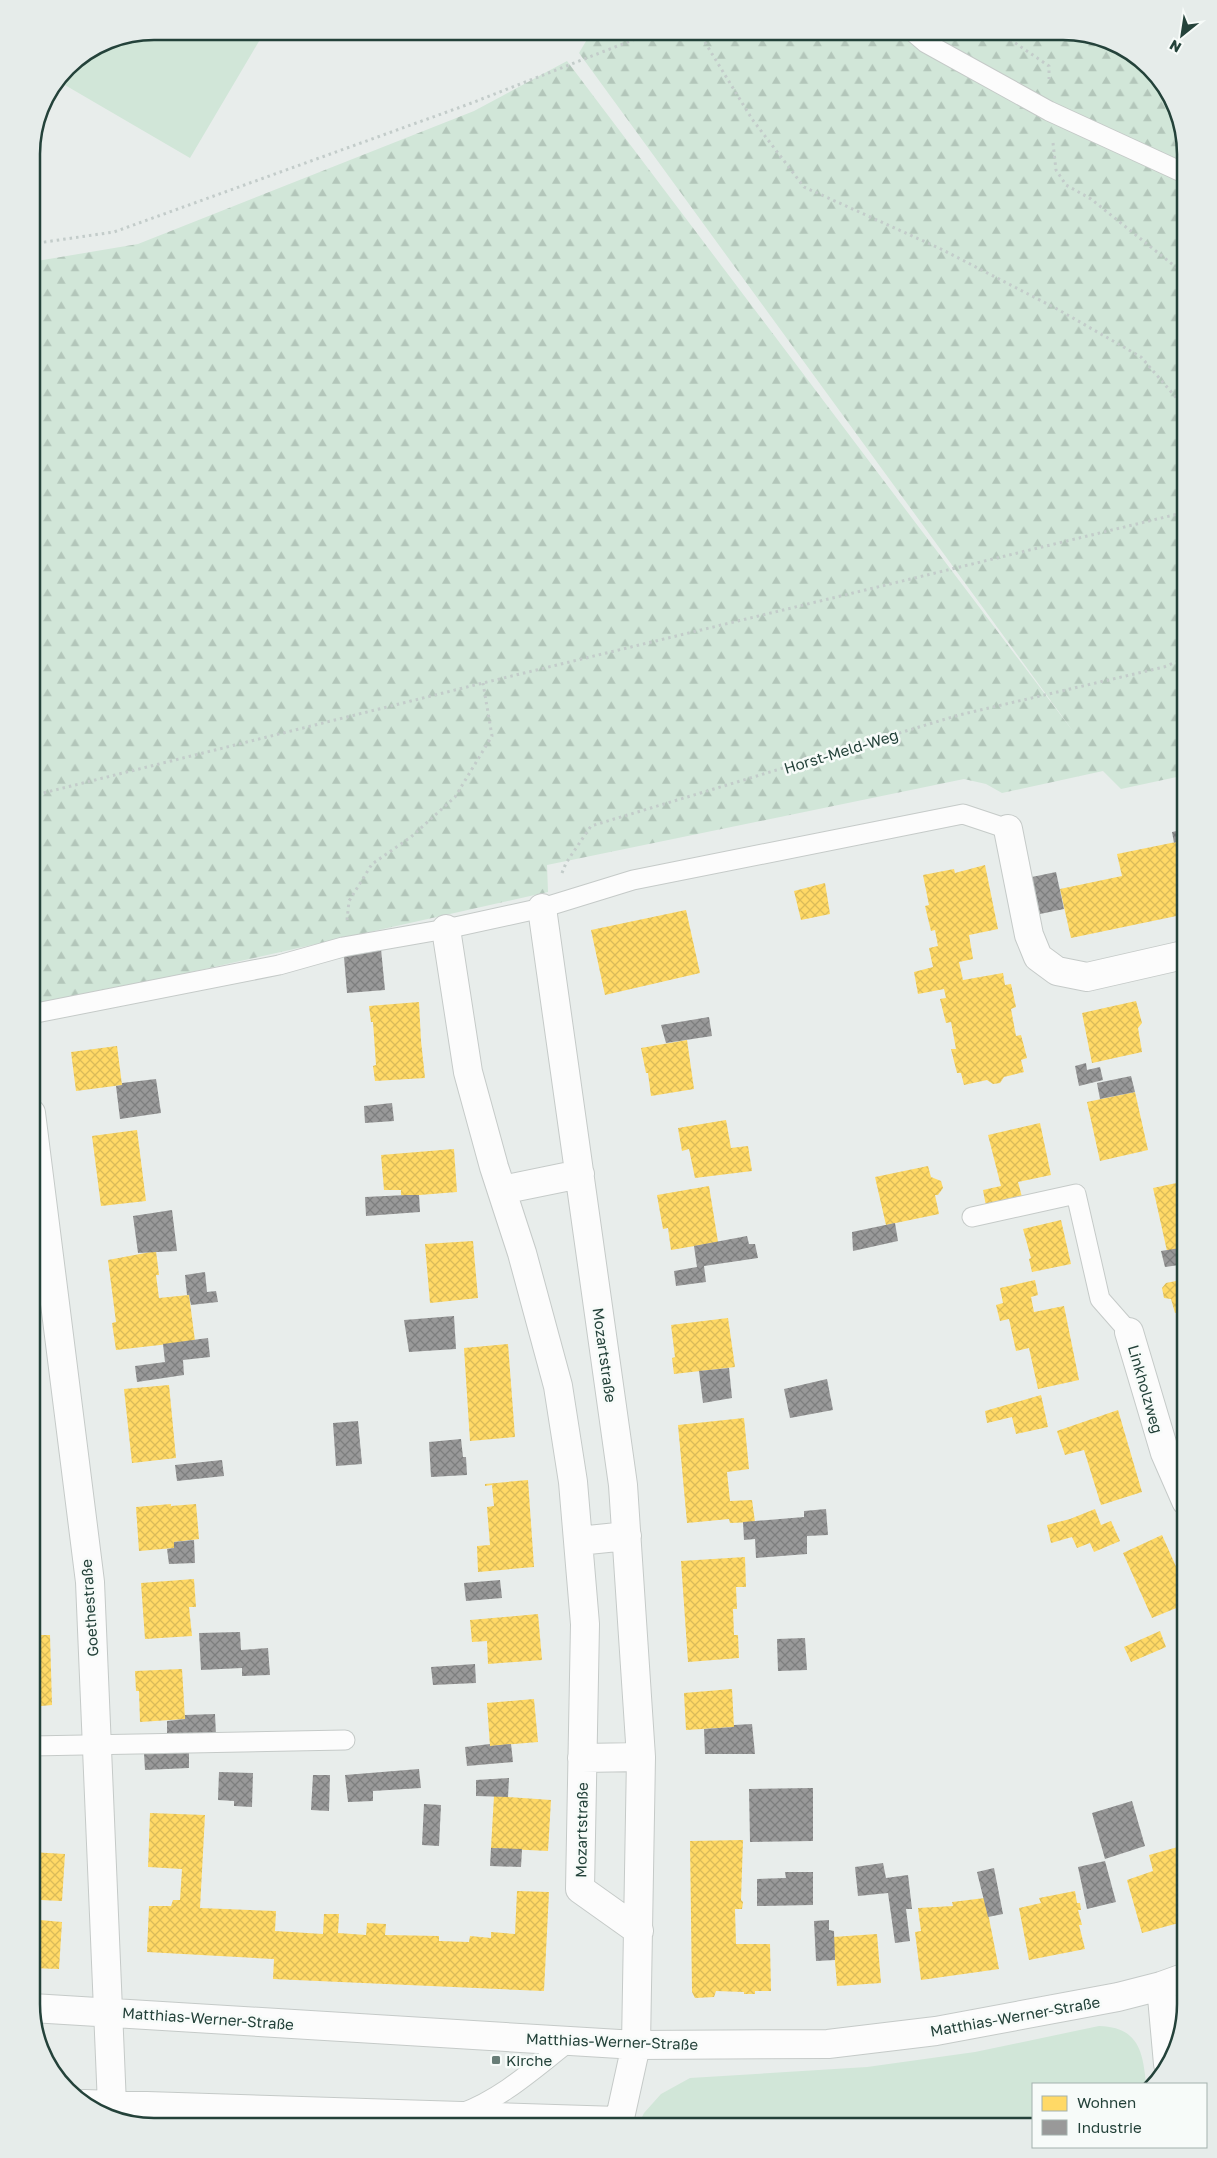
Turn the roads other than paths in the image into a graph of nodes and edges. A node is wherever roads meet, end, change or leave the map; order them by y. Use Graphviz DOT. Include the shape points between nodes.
graph roads {
  1 [pos="922,40"];
  2 [pos="1177,170"];
  3 [pos="1008,828"];
  4 [pos="542,908"];
  5 [pos="446,929"];
  6 [pos="1177,956"];
  7 [pos="40,1012"];
  8 [pos="580,1174"];
  9 [pos="40,1185"];
  10 [pos="502,1190"];
  11 [pos="972,1217"];
  12 [pos="1129,1332"];
  13 [pos="1175,1450"];
  14 [pos="627,1536"];
  15 [pos="578,1540"];
  16 [pos="345,1740"];
  17 [pos="96,1745"];
  18 [pos="40,1746"];
  19 [pos="641,1757"];
  20 [pos="582,1758"];
  21 [pos="639,1931"];
  22 [pos="1174,1981"];
  23 [pos="40,2008"];
  24 [pos="108,2012"];
  25 [pos="570,2040"];
  26 [pos="1169,2044"];
  27 [pos="636,2045"];
  28 [pos="101,2105"];
  29 [pos="112,2105"];
  30 [pos="455,2116"];
  31 [pos="496,2118"];
  32 [pos="619,2118"];
  1 -- 2 [label="lane" via="1049,111"];
  3 -- 4 [label="lane" via="963,814 633,880"];
  3 -- 6 [label="street" via="1029,934 1038,957 1057,971 1087,977"];
  4 -- 5 [label="lane"];
  4 -- 8 [label="street, Mozartstraße"];
  5 -- 7 [label="lane" via="343,947 279,965"];
  5 -- 10 [label="street, Mozartstraße" via="468,1072"];
  8 -- 10 [label="street"];
  8 -- 14 [label="street, Mozartstraße" via="623,1485"];
  9 -- 17 [label="street, Goethestraße" via="90,1582"];
  10 -- 15 [label="street, Mozartstraße" via="558,1386 573,1482"];
  11 -- 12 [label="lane" via="1076,1194 1100,1299"];
  12 -- 13 [label="street, Linkholzweg"];
  14 -- 15 [label="street"];
  14 -- 19 [label="street, Mozartstraße"];
  15 -- 20 [label="street, Mozartstraße" via="585,1624"];
  16 -- 17 [label="lane"];
  17 -- 18 [label="lane"];
  17 -- 24 [label="street, Goethestraße"];
  19 -- 20 [label="street"];
  19 -- 21 [label="street, Mozartstraße"];
  20 -- 21 [label="street, Mozartstraße" via="580,1889"];
  21 -- 27 [label="street, Mozartstraße"];
  22 -- 26 [label="street"];
  22 -- 27 [label="street, Matthias-Werner-Straße" via="1118,1997 936,2031 828,2044"];
  23 -- 24 [label="street, Matthias-Werner-Straße"];
  24 -- 25 [label="street, Matthias-Werner-Straße"];
  24 -- 29 [label="street, Goethestraße"];
  25 -- 27 [label="street, Matthias-Werner-Straße"];
  25 -- 30 [label="lane" via="501,2094"];
  27 -- 32 [label="street, Mozartstraße"];
  28 -- 29 [label="street"];
  29 -- 30 [label="street"];
  30 -- 31 [label="street"];
}
